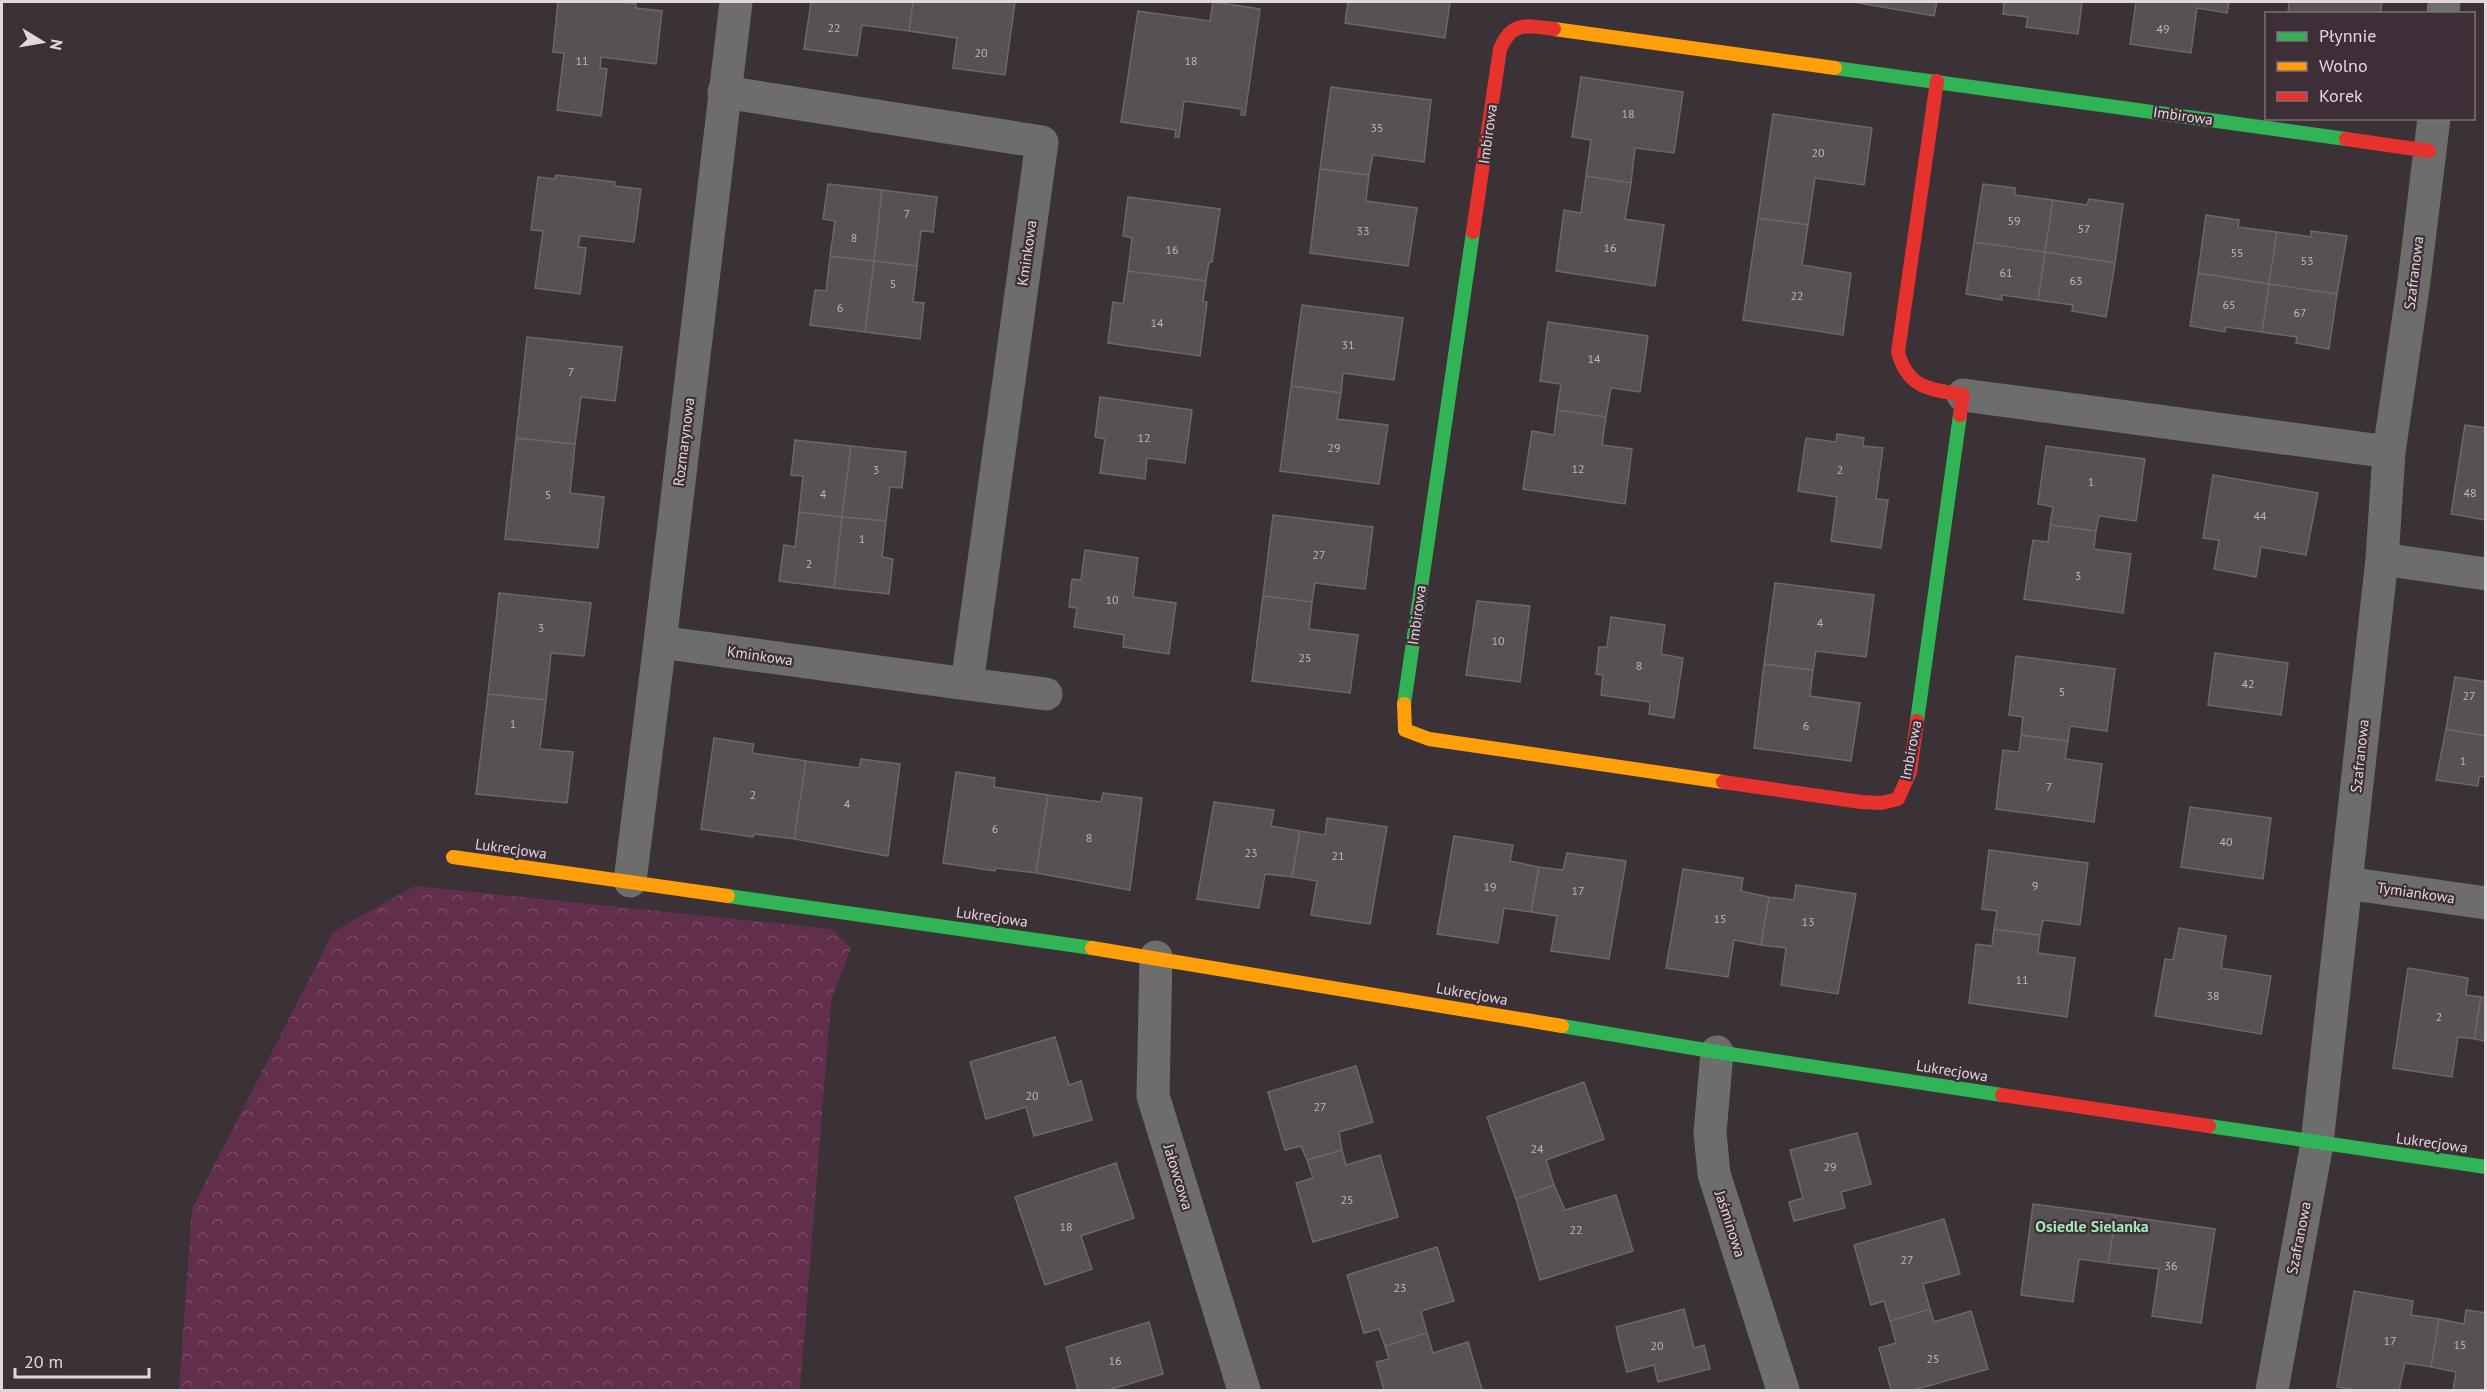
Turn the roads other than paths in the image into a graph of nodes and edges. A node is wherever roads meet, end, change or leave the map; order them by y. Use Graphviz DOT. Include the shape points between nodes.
graph roads {
  1 [pos="736,2"];
  2 [pos="1937,81"];
  3 [pos="724,92"];
  4 [pos="2434,120"];
  5 [pos="2429,151"];
  6 [pos="1963,395"];
  7 [pos="2389,452"];
  8 [pos="2382,559"];
  9 [pos="2486,574"];
  10 [pos="660,642"];
  11 [pos="967,684"];
  12 [pos="1046,694"];
  13 [pos="453,857"];
  14 [pos="630,882"];
  15 [pos="2346,883"];
  16 [pos="2486,903"];
  17 [pos="1156,957"];
  18 [pos="1717,1053"];
  19 [pos="2317,1143"];
  20 [pos="2486,1167"];
  21 [pos="1244,1390"];
  22 [pos="1783,1390"];
  23 [pos="2272,1390"];
  1 -- 3 [label="street, Rozmarynowa"];
  2 -- 5 [label="street, Imbirowa"];
  2 -- 6 [label="street" via="1898,352 1906,375 1915,383"];
  2 -- 6 [label="street, Imbirowa" via="1530,26 1510,30 1500,49 1404,706 1406,730 1428,739 1861,802 1881,803 1898,798 1910,771"];
  3 -- 10 [label="street, Rozmarynowa"];
  3 -- 11 [label="street, Kminkowa" via="1042,142"];
  4 -- 5 [label="street, Szafranowa"];
  5 -- 7 [label="street, Szafranowa"];
  6 -- 7 [label="street"];
  7 -- 8 [label="street, Szafranowa"];
  8 -- 9 [label="street"];
  8 -- 15 [label="street, Szafranowa"];
  10 -- 11 [label="street, Kminkowa"];
  10 -- 14 [label="street, Rozmarynowa"];
  11 -- 12 [label="street, Kminkowa"];
  13 -- 14 [label="street, Lukrecjowa"];
  14 -- 17 [label="street, Lukrecjowa"];
  15 -- 16 [label="street, Tymiankowa"];
  15 -- 19 [label="street, Szafranowa"];
  17 -- 18 [label="street, Lukrecjowa"];
  17 -- 21 [label="street, Jałowcowa" via="1153,1096"];
  18 -- 19 [label="street, Lukrecjowa"];
  18 -- 22 [label="street, Jaśminowa" via="1710,1133 1714,1174"];
  19 -- 20 [label="street, Lukrecjowa"];
  19 -- 23 [label="street, Szafranowa"];
}
